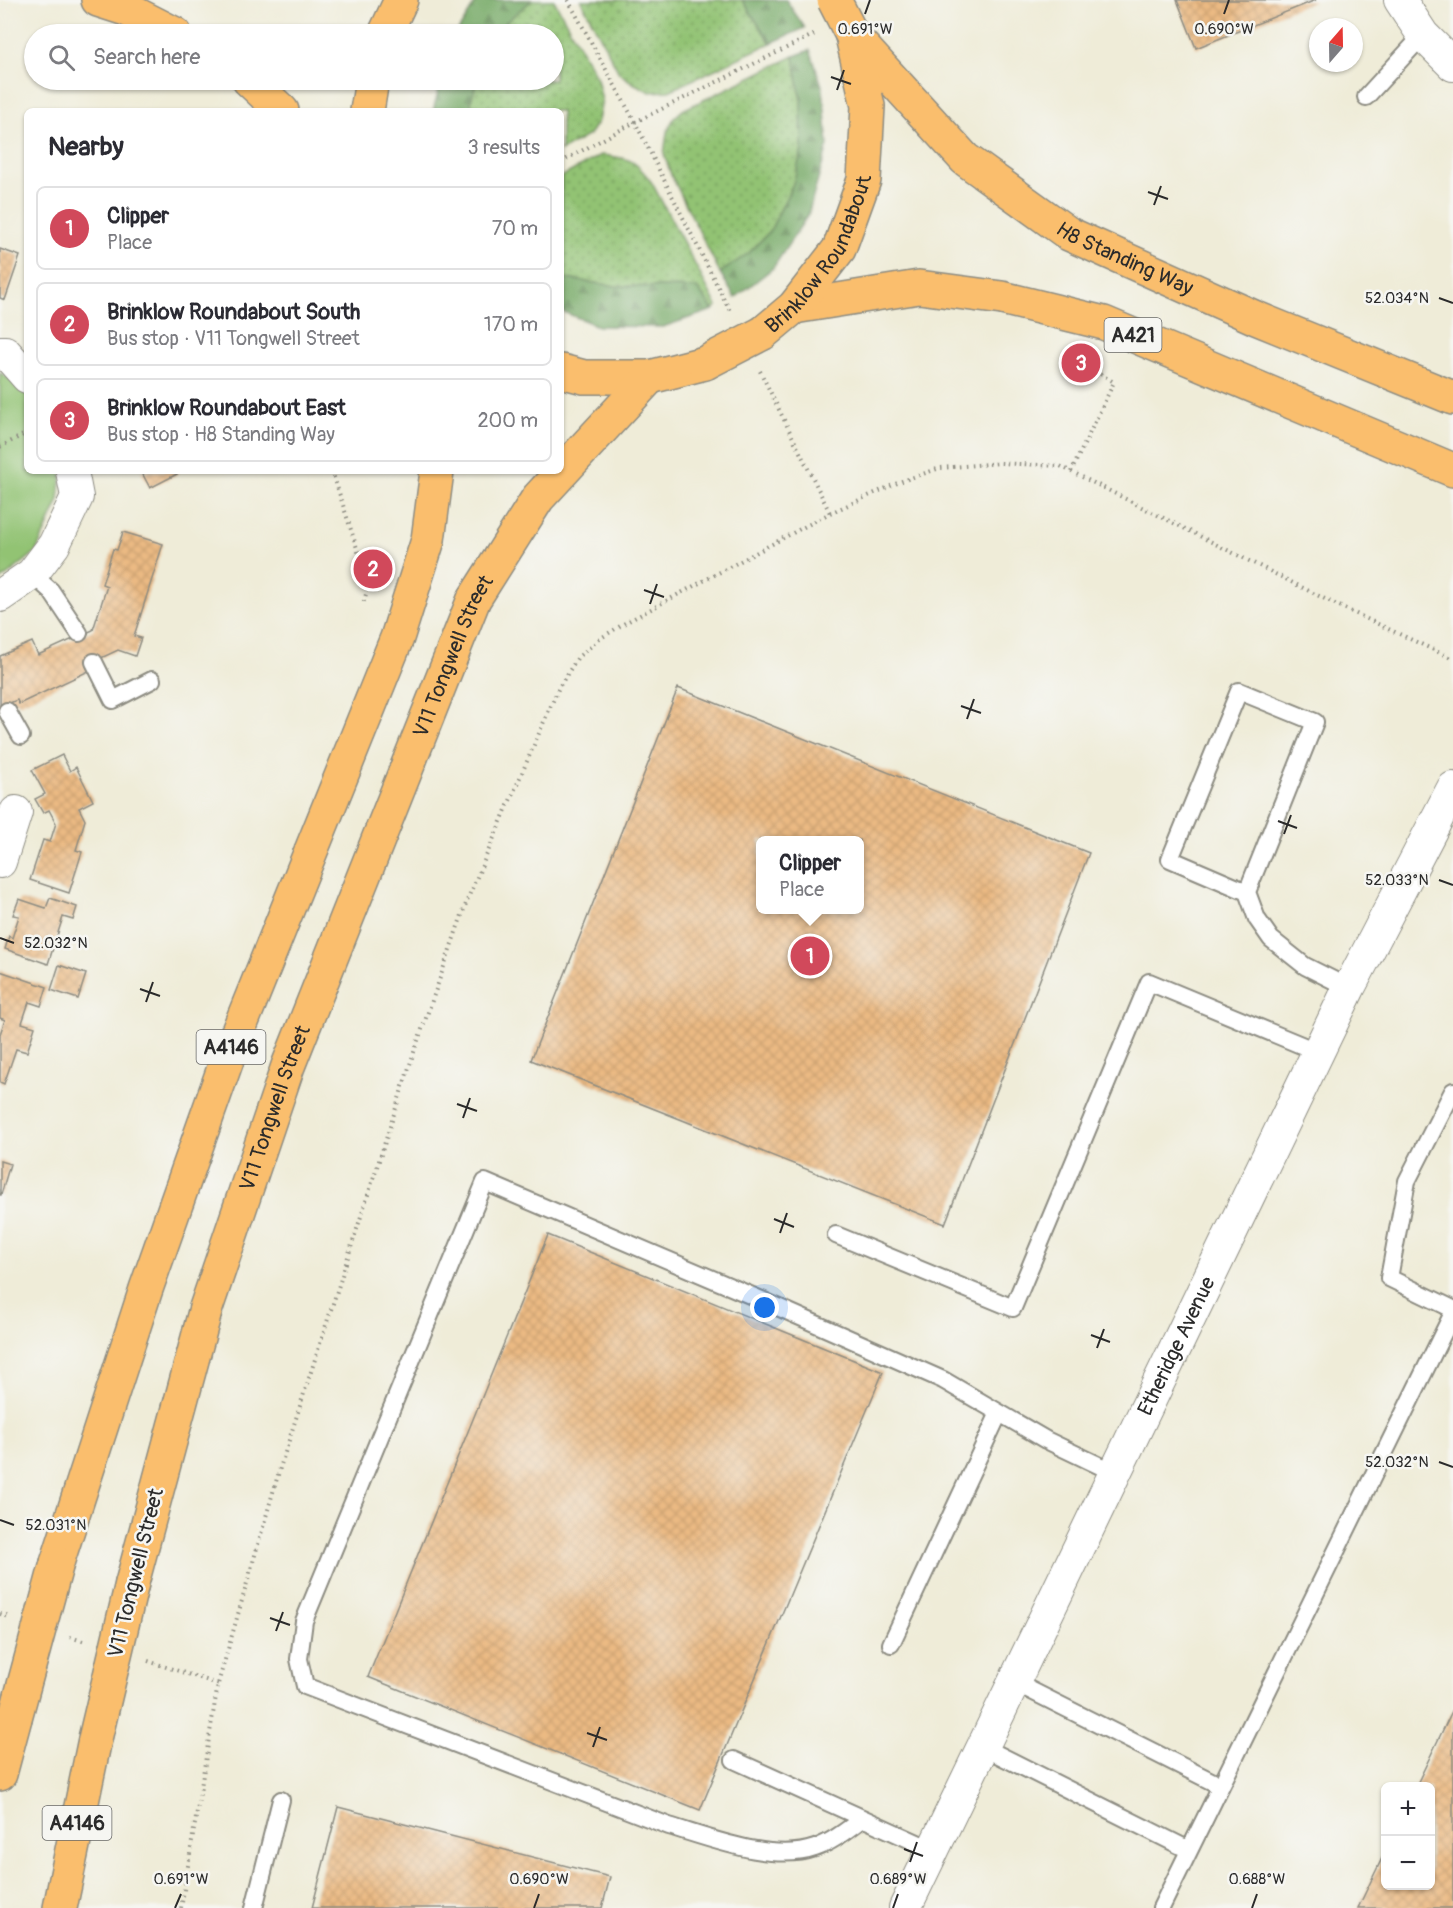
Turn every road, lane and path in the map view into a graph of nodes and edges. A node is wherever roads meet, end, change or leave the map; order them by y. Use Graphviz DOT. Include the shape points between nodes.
graph roads {
  1 [pos="98,0"];
  2 [pos="401,0"];
  3 [pos="568,0"];
  4 [pos="834,0"];
  5 [pos="1400,0"];
  6 [pos="155,24"];
  7 [pos="390,24"];
  8 [pos="836,33"];
  9 [pos="1424,35"];
  10 [pos="1453,65"];
  11 [pos="260,90"];
  12 [pos="370,90"];
  13 [pos="1366,97"];
  14 [pos="279,108"];
  15 [pos="367,108"];
  16 [pos="635,122"];
  17 [pos="564,160"];
  18 [pos="794,308"];
  19 [pos="750,328"];
  20 [pos="0,352"];
  21 [pos="1081,363"];
  22 [pos="757,366"];
  23 [pos="564,372"];
  24 [pos="24,374"];
  25 [pos="650,377"];
  26 [pos="1453,398"];
  27 [pos="24,435"];
  28 [pos="0,447"];
  29 [pos="564,470"];
  30 [pos="1453,470"];
  31 [pos="1071,472"];
  32 [pos="73,474"];
  33 [pos="333,474"];
  34 [pos="437,474"];
  35 [pos="560,474"];
  36 [pos="830,513"];
  37 [pos="32,574"];
  38 [pos="0,596"];
  39 [pos="363,604"];
  40 [pos="79,633"];
  41 [pos="1453,659"];
  42 [pos="94,663"];
  43 [pos="152,680"];
  44 [pos="7,711"];
  45 [pos="21,736"];
  46 [pos="1453,788"];
  47 [pos="16,812"];
  48 [pos="0,862"];
  49 [pos="1247,892"];
  50 [pos="1349,988"];
  51 [pos="1318,1052"];
  52 [pos="1453,1091"];
  53 [pos="836,1235"];
  54 [pos="1453,1311"];
  55 [pos="999,1413"];
  56 [pos="1115,1473"];
  57 [pos="891,1644"];
  58 [pos="1014,1682"];
  59 [pos="983,1747"];
  60 [pos="734,1760"];
  61 [pos="0,1774"];
  62 [pos="1221,1786"];
  63 [pos="281,1800"];
  64 [pos="862,1819"];
  65 [pos="933,1850"];
  66 [pos="1189,1850"];
  67 [pos="60,1908"];
  68 [pos="182,1908"];
  69 [pos="254,1908"];
  70 [pos="905,1908"];
  71 [pos="1161,1908"];
  1 -- 6 [label="highway"];
  2 -- 7 [label="highway"];
  3 -- 16 [label="path"];
  4 -- 8 [label="highway, Brinklow Roundabout, bridge"];
  5 -- 9 [label="street"];
  8 -- 16 [label="path"];
  8 -- 18 [label="highway, Brinklow Roundabout" via="868,106 864,180 839,249"];
  8 -- 26 [label="highway, H8 Standing Way" via="965,159 1069,234 1256,318"];
  9 -- 10 [label="street"];
  9 -- 13 [label="lane"];
  11 -- 14 [label="highway"];
  12 -- 15 [label="highway"];
  16 -- 17 [label="path"];
  16 -- 19 [label="path"];
  18 -- 19 [label="highway, Brinklow Roundabout"];
  18 -- 30 [label="highway, A421" via="919,287 1002,298 1093,320"];
  19 -- 25 [label="highway, Brinklow Roundabout, bridge" via="705,363"];
  20 -- 24 [label="street" via="5,352"];
  21 -- 31 [label="path" via="1114,382"];
  22 -- 36 [label="path"];
  23 -- 25 [label="highway, Brinklow Roundabout" via="584,377"];
  25 -- 29 [label="highway, V11 Tongwell Street / A4146, bridge"];
  27 -- 28 [label="path"];
  31 -- 36 [label="path" via="1060,466 1000,463 940,468"];
  31 -- 41 [label="path"];
  32 -- 37 [label="street" via="77,497 54,545"];
  33 -- 39 [label="path" via="364,570 371,578"];
  34 -- 61 [label="highway, A4146, bridge" via="428,540 397,638 229,1054 146,1290 57,1563"];
  35 -- 67 [label="highway, V11 Tongwell Street / A4146, bridge" via="538,498 474,599 288,1066 206,1308 132,1583"];
  36 -- 68 [label="path" via="601,638 578,657 559,687 468,898 414,1052 280,1468 218,1684"];
  37 -- 38 [label="street"];
  37 -- 40 [label="lane" via="51,591"];
  42 -- 43 [label="lane" via="113,700"];
  44 -- 45 [label="lane"];
  46 -- 50 [label="street, Etheridge Avenue"];
  47 -- 48 [label="street"];
  49 -- 49 [label="lane" via="1170,859 1239,691 1315,722"];
  49 -- 50 [label="lane" via="1257,920 1270,939 1305,966"];
  50 -- 51 [label="street, Etheridge Avenue"];
  51 -- 53 [label="lane" via="1149,982 1013,1308"];
  51 -- 56 [label="street, Etheridge Avenue"];
  52 -- 54 [label="lane" via="1407,1181 1389,1278"];
  54 -- 62 [label="lane"];
  55 -- 56 [label="lane"];
  55 -- 57 [label="lane"];
  55 -- 64 [label="lane" via="943,1380 485,1182 304,1621 299,1659 305,1686 669,1826 774,1854 813,1849"];
  56 -- 58 [label="street, Etheridge Avenue"];
  58 -- 59 [label="street, Etheridge Avenue"];
  58 -- 62 [label="lane"];
  59 -- 65 [label="street, Etheridge Avenue"];
  59 -- 66 [label="lane"];
  60 -- 64 [label="lane"];
  62 -- 66 [label="lane"];
  63 -- 69 [label="lane"];
  64 -- 65 [label="lane"];
  65 -- 70 [label="street, Etheridge Avenue"];
  66 -- 71 [label="lane"];
}
